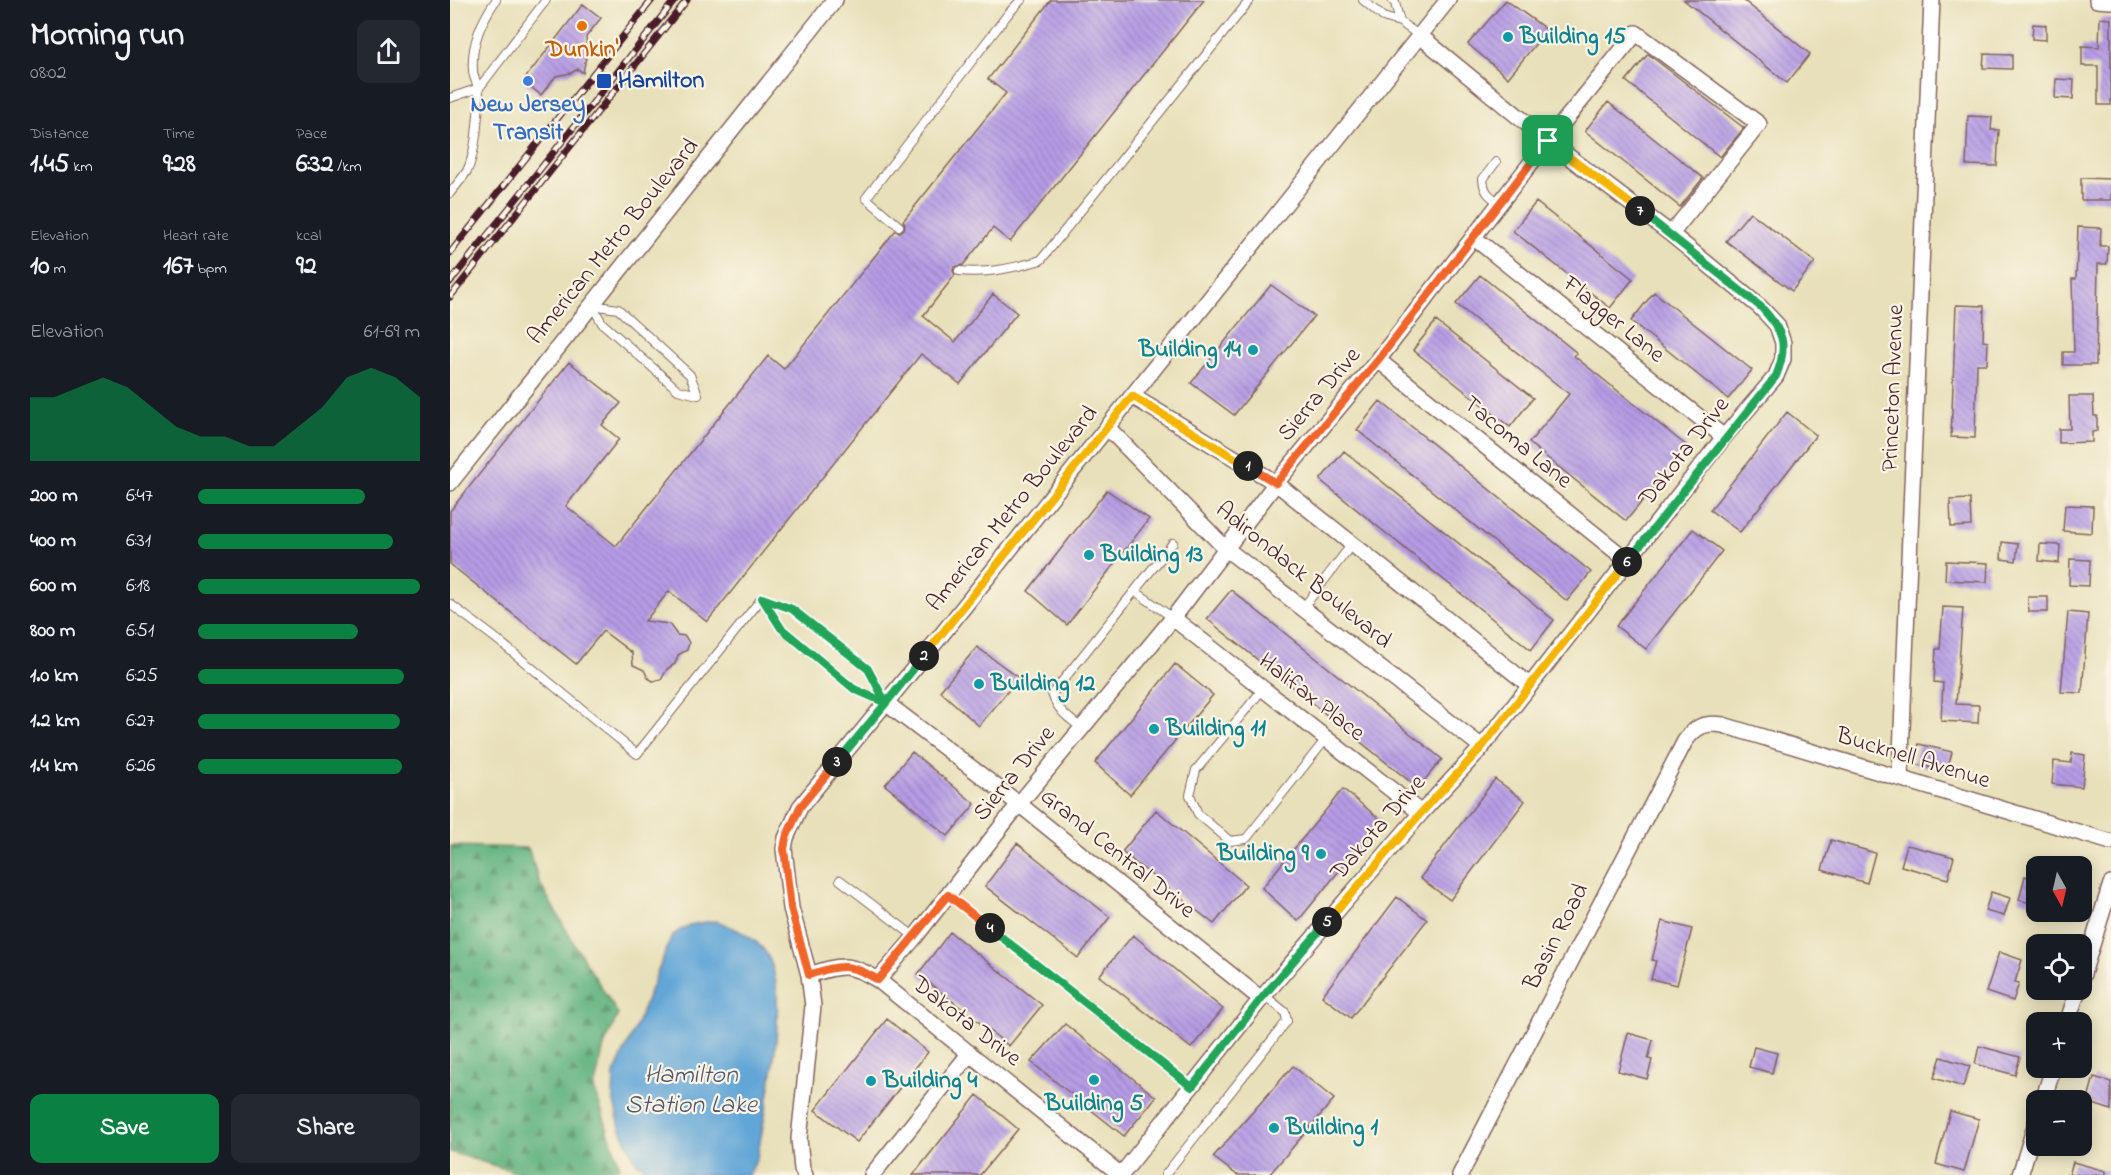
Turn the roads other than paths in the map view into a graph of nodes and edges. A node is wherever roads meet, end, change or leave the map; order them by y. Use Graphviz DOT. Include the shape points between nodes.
graph roads {
  1 [pos="496,0"];
  2 [pos="546,0"];
  3 [pos="835,0"];
  4 [pos="1021,0"];
  5 [pos="1250,0"];
  6 [pos="1363,0"];
  7 [pos="1392,0"];
  8 [pos="1448,0"];
  9 [pos="1932,0"];
  10 [pos="2097,0"];
  11 [pos="2111,1"];
  12 [pos="1400,22"];
  13 [pos="1420,36"];
  14 [pos="478,88"];
  15 [pos="450,98"];
  16 [pos="1548,141"];
  17 [pos="1496,162"];
  18 [pos="450,193"];
  19 [pos="1500,203"];
  20 [pos="899,226"];
  21 [pos="1671,234"];
  22 [pos="1473,237"];
  23 [pos="959,271"];
  24 [pos="592,305"];
  25 [pos="1378,360"];
  26 [pos="1132,396"];
  27 [pos="1107,427"];
  28 [pos="1725,437"];
  29 [pos="450,483"];
  30 [pos="1276,483"];
  31 [pos="1173,543"];
  32 [pos="1352,544"];
  33 [pos="1225,548"];
  34 [pos="1628,561"];
  35 [pos="1136,591"];
  36 [pos="762,598"];
  37 [pos="450,604"];
  38 [pos="1303,608"];
  39 [pos="1173,618"];
  40 [pos="1529,685"];
  41 [pos="1263,689"];
  42 [pos="886,703"];
  43 [pos="1702,725"];
  44 [pos="1082,728"];
  45 [pos="1326,739"];
  46 [pos="1482,747"];
  47 [pos="1900,778"];
  48 [pos="1019,804"];
  49 [pos="1421,813"];
  50 [pos="2111,842"];
  51 [pos="840,880"];
  52 [pos="2111,884"];
  53 [pos="948,895"];
  54 [pos="915,937"];
  55 [pos="2092,944"];
  56 [pos="809,975"];
  57 [pos="878,980"];
  58 [pos="1262,997"];
  59 [pos="970,1053"];
  60 [pos="1192,1087"];
  61 [pos="2026,1156"];
  62 [pos="804,1175"];
  63 [pos="872,1175"];
  64 [pos="1121,1175"];
  65 [pos="1165,1175"];
  66 [pos="1460,1175"];
  67 [pos="2020,1175"];
  1 -- 14 [label="lane" via="481,26 474,49 473,72"];
  2 -- 14 [label="lane"];
  3 -- 24 [label="street, American Metro Boulevard"];
  4 -- 20 [label="lane" via="866,198"];
  5 -- 23 [label="lane" via="1041,260 1013,268"];
  6 -- 12 [label="lane" via="1383,16"];
  7 -- 12 [label="lane"];
  8 -- 13 [label="street, American Metro Boulevard"];
  9 -- 47 [label="street, Princeton Avenue"];
  10 -- 11 [label="street"];
  12 -- 13 [label="lane"];
  13 -- 16 [label="street"];
  13 -- 26 [label="street, American Metro Boulevard"];
  14 -- 15 [label="lane"];
  14 -- 18 [label="lane" via="478,113 468,169"];
  16 -- 19 [label="street, Sierra Drive"];
  16 -- 21 [label="street"];
  16 -- 21 [label="street, Sierra Drive" via="1636,33 1759,124"];
  17 -- 19 [label="lane" via="1483,180 1489,196"];
  19 -- 22 [label="street, Sierra Drive"];
  21 -- 28 [label="street, Dakota Drive" via="1761,307 1777,325 1784,343 1776,376"];
  22 -- 25 [label="street, Sierra Drive"];
  22 -- 28 [label="street, Flagger Lane"];
  24 -- 24 [label="lane" via="602,323 678,390 698,395 690,375 618,309"];
  24 -- 29 [label="street, American Metro Boulevard"];
  25 -- 30 [label="street, Sierra Drive"];
  25 -- 34 [label="street, Tacoma Lane"];
  26 -- 27 [label="street, American Metro Boulevard"];
  26 -- 30 [label="street"];
  27 -- 33 [label="street, Adirondack Boulevard"];
  27 -- 42 [label="street, American Metro Boulevard"];
  28 -- 34 [label="street, Dakota Drive"];
  30 -- 32 [label="street"];
  30 -- 33 [label="street, Sierra Drive"];
  31 -- 35 [label="lane"];
  32 -- 38 [label="lane"];
  32 -- 40 [label="street"];
  33 -- 38 [label="street, Adirondack Boulevard"];
  33 -- 39 [label="street, Sierra Drive"];
  34 -- 40 [label="street, Dakota Drive"];
  35 -- 39 [label="lane"];
  35 -- 44 [label="lane" via="1052,694 1063,714"];
  36 -- 37 [label="lane" via="637,754"];
  36 -- 42 [label="lane" via="781,628 854,689"];
  36 -- 42 [label="lane" via="792,609 868,669"];
  38 -- 46 [label="street, Adirondack Boulevard"];
  39 -- 41 [label="street, Halifax Place"];
  39 -- 44 [label="street, Sierra Drive"];
  40 -- 46 [label="street, Dakota Drive"];
  41 -- 45 [label="street, Halifax Place"];
  41 -- 45 [label="lane" via="1196,770 1190,795 1198,814 1230,841 1246,839"];
  42 -- 48 [label="street, Grand Central Drive"];
  42 -- 56 [label="street, American Metro Boulevard" via="800,807 786,838 791,908"];
  43 -- 47 [label="street, Bucknell Avenue" via="1723,725"];
  43 -- 66 [label="street, Basin Road" via="1685,741"];
  44 -- 48 [label="street, Sierra Drive"];
  45 -- 49 [label="street, Halifax Place"];
  46 -- 49 [label="street, Dakota Drive"];
  47 -- 50 [label="street, Bucknell Avenue"];
  48 -- 53 [label="street, Sierra Drive"];
  48 -- 58 [label="street, Grand Central Drive"];
  49 -- 58 [label="street, Dakota Drive"];
  51 -- 54 [label="lane"];
  52 -- 55 [label="street"];
  53 -- 54 [label="street, Sierra Drive"];
  53 -- 60 [label="lane"];
  54 -- 57 [label="street, Sierra Drive"];
  56 -- 57 [label="street, Dakota Drive" via="846,966"];
  56 -- 62 [label="street, American Metro Boulevard" via="813,1006 799,1139"];
  57 -- 59 [label="street, Dakota Drive"];
  58 -- 60 [label="street, Dakota Drive"];
  58 -- 65 [label="lane" via="1285,1012 1287,1021"];
  59 -- 63 [label="street"];
  59 -- 64 [label="street, Dakota Drive"];
  60 -- 64 [label="street, Dakota Drive"];
  61 -- 67 [label="street"];
}
